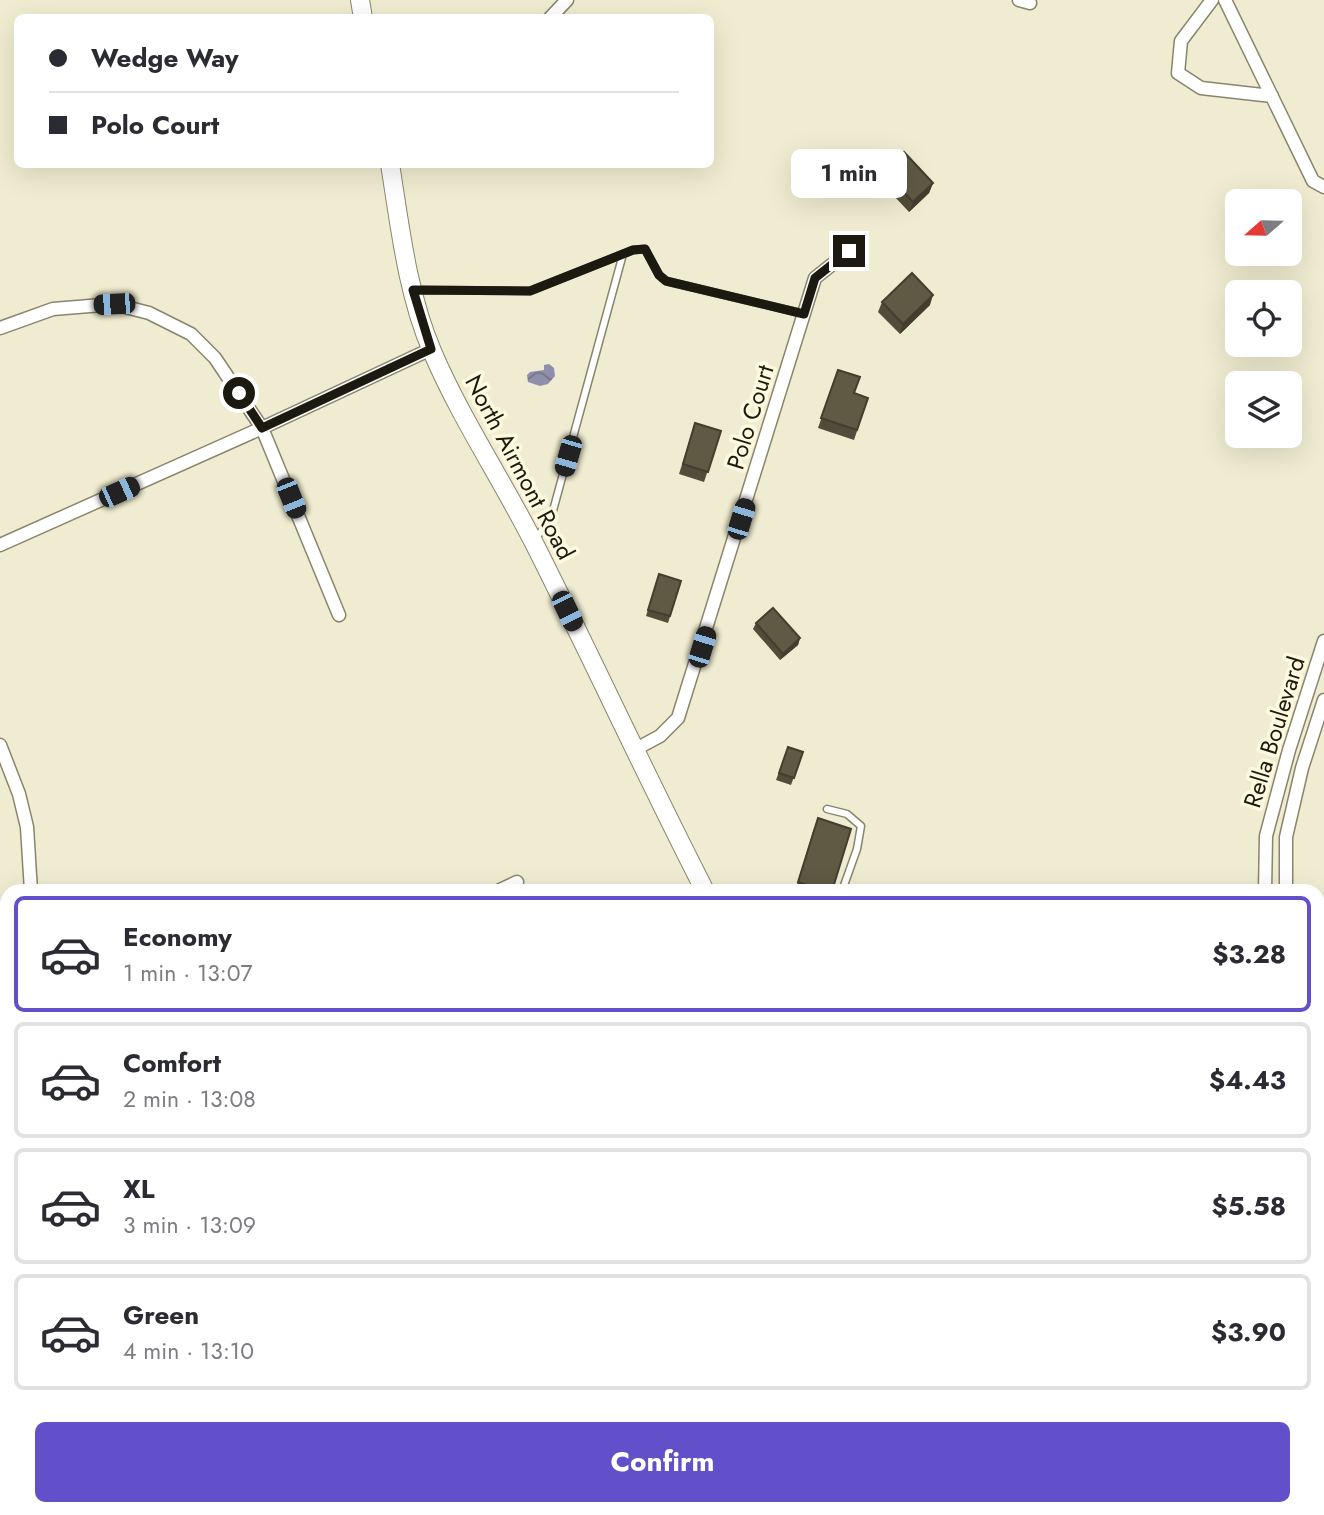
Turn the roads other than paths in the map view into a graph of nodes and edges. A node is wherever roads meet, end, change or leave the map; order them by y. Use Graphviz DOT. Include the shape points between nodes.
graph roads {
  1 [pos="567,0"];
  2 [pos="1212,0"];
  3 [pos="1225,0"];
  4 [pos="554,14"];
  5 [pos="1272,96"];
  6 [pos="391,168"];
  7 [pos="1324,187"];
  8 [pos="849,251"];
  9 [pos="623,254"];
  10 [pos="413,290"];
  11 [pos="804,314"];
  12 [pos="0,328"];
  13 [pos="431,349"];
  14 [pos="262,428"];
  15 [pos="533,542"];
  16 [pos="0,545"];
  17 [pos="339,615"];
  18 [pos="1324,641"];
  19 [pos="1324,700"];
  20 [pos="0,745"];
  21 [pos="634,750"];
  22 [pos="827,809"];
  23 [pos="1266,836"];
  24 [pos="1286,841"];
  25 [pos="517,882"];
  26 [pos="31,884"];
  27 [pos="513,884"];
  28 [pos="701,884"];
  29 [pos="844,884"];
  30 [pos="1265,884"];
  31 [pos="1286,884"];
  1 -- 4 [label="street"];
  2 -- 5 [label="street" via="1181,41 1178,73 1201,88"];
  3 -- 5 [label="street"];
  5 -- 7 [label="street" via="1313,181"];
  6 -- 10 [label="street, North Airmont Road"];
  8 -- 11 [label="street, Polo Court" via="815,278"];
  9 -- 10 [label="lane" via="530,291"];
  9 -- 11 [label="lane" via="645,249 659,275 677,285"];
  9 -- 15 [label="lane" via="551,518"];
  10 -- 13 [label="street, North Airmont Road"];
  11 -- 21 [label="street, Polo Court" via="678,718 660,736"];
  12 -- 14 [label="street" via="53,309 78,306 114,304 149,313 191,334 215,358"];
  13 -- 14 [label="street"];
  13 -- 15 [label="street, North Airmont Road"];
  14 -- 16 [label="street"];
  14 -- 17 [label="street"];
  15 -- 21 [label="street, North Airmont Road"];
  18 -- 23 [label="street, Rella Boulevard"];
  19 -- 24 [label="street, Rella Boulevard" via="1302,768"];
  20 -- 26 [label="street" via="27,827"];
  21 -- 28 [label="street, North Airmont Road"];
  22 -- 29 [label="lane" via="846,814 861,826"];
  23 -- 24 [label="street, Rella Boulevard"];
  23 -- 30 [label="street, Rella Boulevard"];
  24 -- 31 [label="street, Rella Boulevard"];
  25 -- 27 [label="street"];
}
